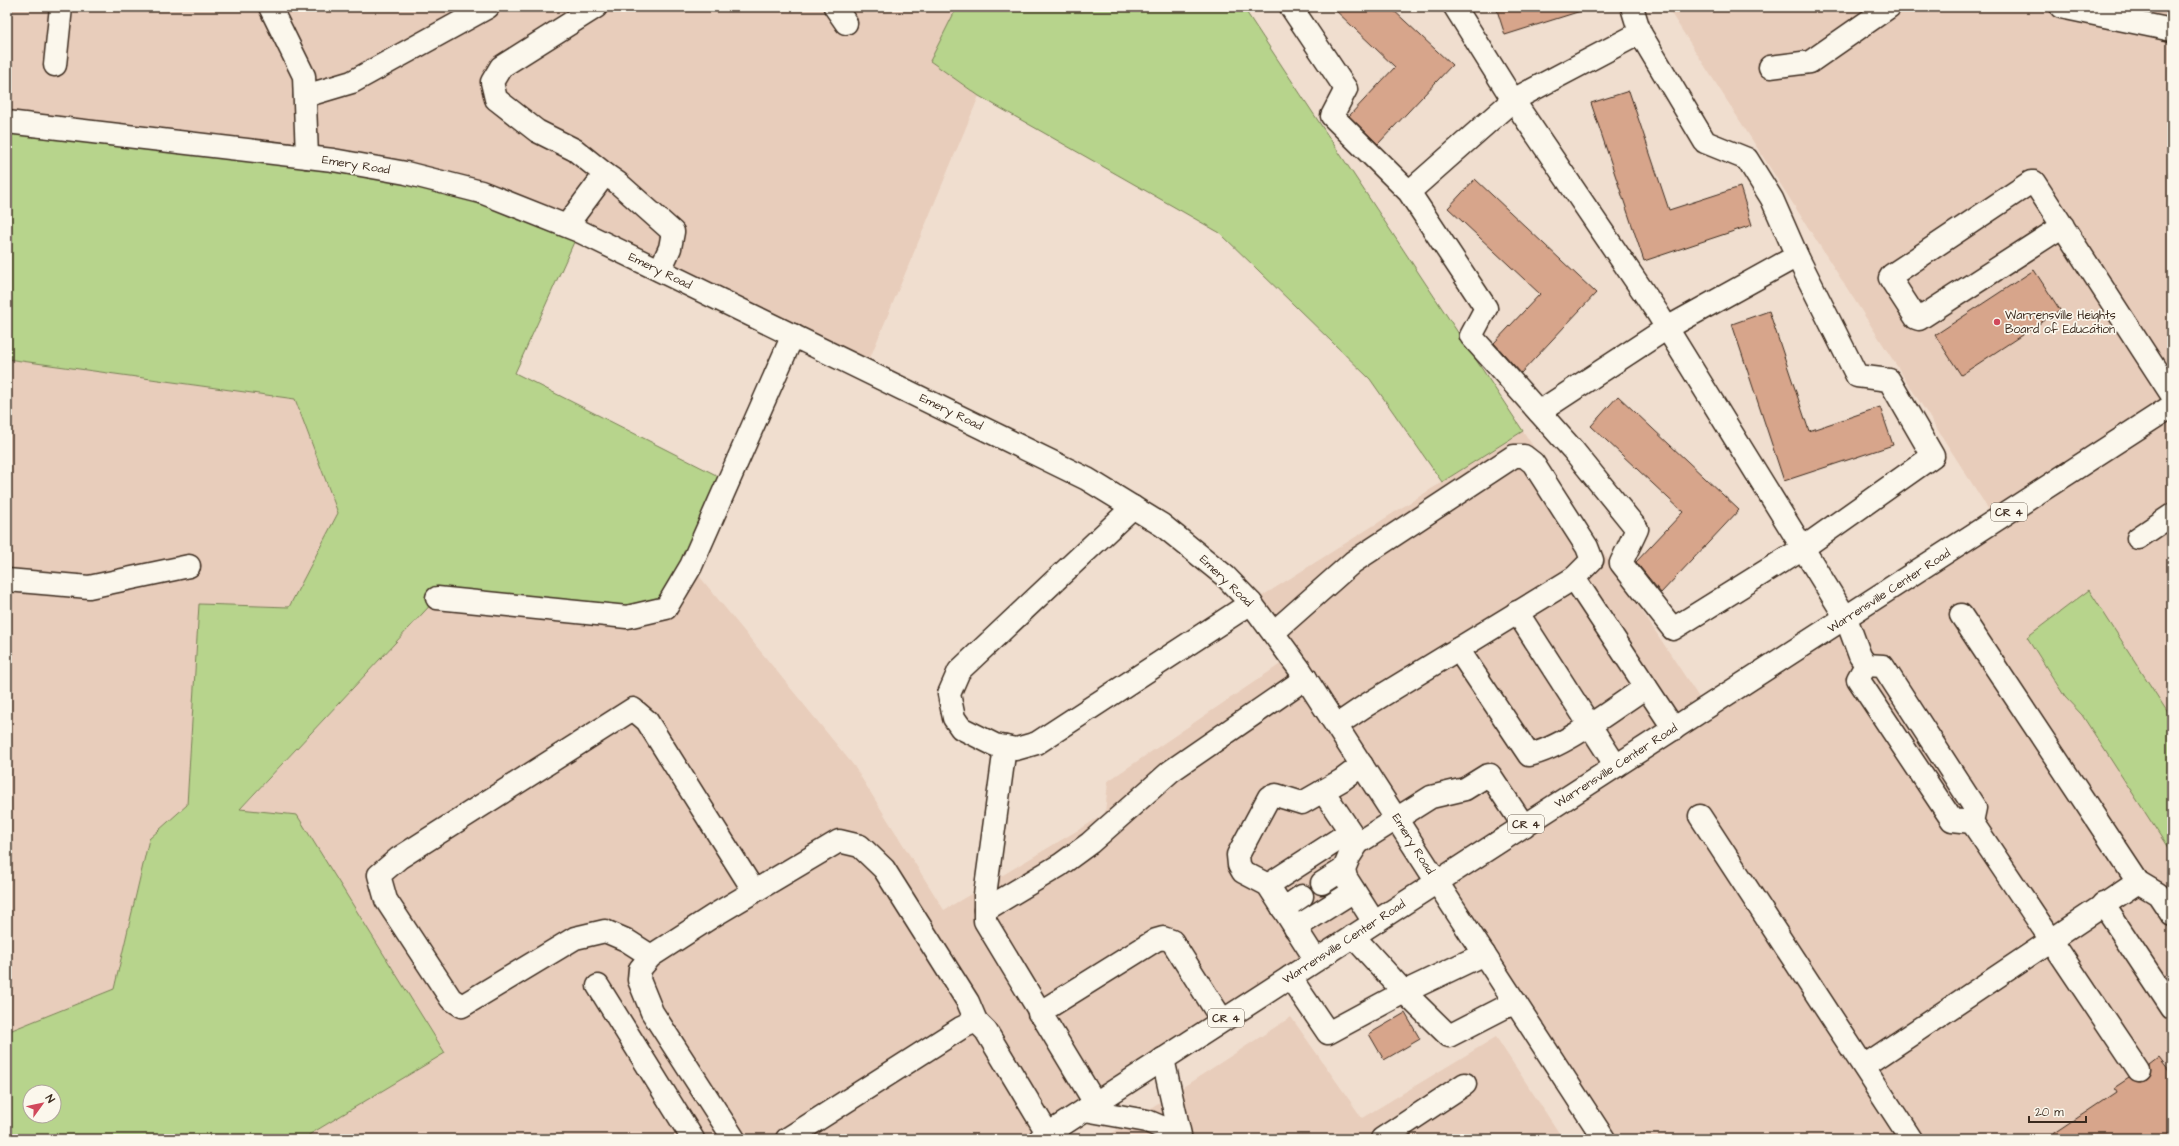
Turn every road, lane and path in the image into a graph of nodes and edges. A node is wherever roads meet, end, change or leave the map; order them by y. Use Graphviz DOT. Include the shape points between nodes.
graph roads {
  1 [pos="61,7"];
  2 [pos="270,7"];
  3 [pos="488,7"];
  4 [pos="596,7"];
  5 [pos="1291,7"];
  6 [pos="1455,7"];
  7 [pos="1632,7"];
  8 [pos="1889,7"];
  9 [pos="2061,7"];
  10 [pos="2172,30"];
  11 [pos="1640,33"];
  12 [pos="55,65"];
  13 [pos="1770,67"];
  14 [pos="305,96"];
  15 [pos="1513,100"];
  16 [pos="7,122"];
  17 [pos="308,158"];
  18 [pos="605,174"];
  19 [pos="1409,192"];
  20 [pos="567,226"];
  21 [pos="2063,226"];
  22 [pos="1797,256"];
  23 [pos="660,270"];
  24 [pos="1666,328"];
  25 [pos="793,335"];
  26 [pos="2172,395"];
  27 [pos="2172,406"];
  28 [pos="1539,412"];
  29 [pos="1133,507"];
  30 [pos="2172,515"];
  31 [pos="2138,538"];
  32 [pos="1803,548"];
  33 [pos="189,566"];
  34 [pos="1574,578"];
  35 [pos="7,580"];
  36 [pos="437,598"];
  37 [pos="1251,603"];
  38 [pos="1517,612"];
  39 [pos="1961,616"];
  40 [pos="1846,618"];
  41 [pos="1274,632"];
  42 [pos="1458,649"];
  43 [pos="1306,678"];
  44 [pos="1646,687"];
  45 [pos="1590,725"];
  46 [pos="1337,726"];
  47 [pos="1674,729"];
  48 [pos="1005,747"];
  49 [pos="1362,765"];
  50 [pos="1616,766"];
  51 [pos="1323,791"];
  52 [pos="1700,816"];
  53 [pos="1397,819"];
  54 [pos="1524,826"];
  55 [pos="1354,838"];
  56 [pos="1344,869"];
  57 [pos="1436,882"];
  58 [pos="2138,882"];
  59 [pos="1322,883"];
  60 [pos="1268,885"];
  61 [pos="754,891"];
  62 [pos="1354,891"];
  63 [pos="1302,896"];
  64 [pos="2103,904"];
  65 [pos="1283,909"];
  66 [pos="985,910"];
  67 [pos="2172,915"];
  68 [pos="1374,922"];
  69 [pos="1295,928"];
  70 [pos="1353,936"];
  71 [pos="2050,939"];
  72 [pos="1484,954"];
  73 [pos="651,956"];
  74 [pos="1316,960"];
  75 [pos="1290,977"];
  76 [pos="598,986"];
  77 [pos="1404,992"];
  78 [pos="1515,1002"];
  79 [pos="2172,1008"];
  80 [pos="1039,1013"];
  81 [pos="1222,1020"];
  82 [pos="976,1021"];
  83 [pos="1163,1059"];
  84 [pos="1864,1066"];
  85 [pos="2139,1071"];
  86 [pos="1465,1084"];
  87 [pos="1090,1107"];
  88 [pos="1044,1136"];
  89 [pos="1181,1137"];
  90 [pos="693,1139"];
  91 [pos="734,1139"];
  92 [pos="787,1139"];
  93 [pos="1382,1139"];
  94 [pos="1604,1139"];
  95 [pos="1911,1139"];
  1 -- 12 [label="street"];
  2 -- 14 [label="street" via="304,76"];
  3 -- 14 [label="street" via="352,82"];
  4 -- 18 [label="street" via="501,67 492,82 496,99 537,131 575,150"];
  5 -- 19 [label="street" via="1346,89 1332,116"];
  6 -- 15 [label="street"];
  7 -- 11 [label="street"];
  8 -- 13 [label="street" via="1810,62"];
  9 -- 10 [label="street"];
  11 -- 15 [label="street"];
  11 -- 22 [label="street" via="1705,142 1747,159 1772,199"];
  14 -- 17 [label="street"];
  15 -- 19 [label="street"];
  15 -- 24 [label="street"];
  16 -- 17 [label="street, Emery Road"];
  17 -- 20 [label="street, Emery Road" via="372,166 445,182 481,192"];
  18 -- 20 [label="street"];
  18 -- 23 [label="street" via="673,232 670,248"];
  19 -- 28 [label="street" via="1486,308 1470,336"];
  20 -- 23 [label="street, Emery Road"];
  21 -- 21 [label="street" via="2034,182 2031,182 1890,278 1919,319"];
  21 -- 26 [label="street"];
  22 -- 24 [label="street"];
  22 -- 32 [label="street" via="1857,376 1890,380 1933,456"];
  23 -- 25 [label="street, Emery Road"];
  24 -- 28 [label="street"];
  24 -- 32 [label="street"];
  25 -- 29 [label="street, Emery Road" via="1083,477"];
  25 -- 36 [label="street" via="690,566 666,608 627,617"];
  27 -- 40 [label="street, Warrensville Center Road / CR 4"];
  28 -- 32 [label="street" via="1637,529 1621,563 1673,629"];
  29 -- 37 [label="street, Emery Road" via="1190,547"];
  29 -- 48 [label="street" via="959,671 949,694 954,718 961,728 995,745"];
  30 -- 31 [label="street"];
  32 -- 40 [label="street"];
  33 -- 35 [label="street" via="89,587"];
  34 -- 38 [label="street"];
  34 -- 41 [label="street" via="1592,560 1587,547 1533,463 1524,456 1514,456 1353,562"];
  34 -- 44 [label="street"];
  37 -- 41 [label="street, Emery Road"];
  37 -- 48 [label="street" via="1037,743 1016,749"];
  38 -- 42 [label="street"];
  38 -- 45 [label="street"];
  39 -- 58 [label="street"];
  40 -- 47 [label="street, Warrensville Center Road / CR 4"];
  40 -- 71 [label="street" via="1866,665 1858,679 1952,820 1972,822"];
  41 -- 43 [label="street, Emery Road"];
  42 -- 45 [label="street" via="1529,755 1546,750"];
  42 -- 46 [label="street"];
  43 -- 46 [label="street, Emery Road"];
  43 -- 66 [label="street" via="1171,771 1090,843 1060,865"];
  44 -- 45 [label="street"];
  44 -- 47 [label="street"];
  45 -- 50 [label="street"];
  46 -- 49 [label="street, Emery Road"];
  47 -- 50 [label="street, Warrensville Center Road / CR 4"];
  48 -- 66 [label="street"];
  49 -- 51 [label="street"];
  49 -- 53 [label="street, Emery Road"];
  50 -- 54 [label="street, Warrensville Center Road / CR 4"];
  51 -- 55 [label="street"];
  51 -- 60 [label="street" via="1302,803 1276,795 1268,797 1264,803 1238,855 1243,872"];
  52 -- 84 [label="street"];
  53 -- 54 [label="street" via="1431,797 1465,789 1490,775"];
  53 -- 55 [label="street"];
  53 -- 57 [label="street, Emery Road"];
  54 -- 57 [label="street, Warrensville Center Road / CR 4"];
  55 -- 56 [label="street"];
  55 -- 60 [label="street"];
  56 -- 59 [label="street"];
  56 -- 62 [label="street"];
  57 -- 68 [label="street, Warrensville Center Road / CR 4"];
  57 -- 72 [label="street, Emery Road"];
  58 -- 64 [label="street"];
  58 -- 67 [label="street" via="2158,894"];
  60 -- 65 [label="street"];
  61 -- 73 [label="street"];
  61 -- 73 [label="street" via="647,722 633,709 399,858 379,875 386,900 451,999 462,1006 575,938 605,931 626,940"];
  61 -- 82 [label="street" via="839,841 860,846 884,869 968,1002"];
  62 -- 68 [label="street"];
  62 -- 69 [label="street"];
  63 -- 65 [label="street"];
  64 -- 71 [label="street"];
  64 -- 79 [label="street"];
  65 -- 69 [label="street"];
  66 -- 80 [label="street" via="985,921"];
  68 -- 70 [label="street, Warrensville Center Road / CR 4"];
  69 -- 74 [label="street"];
  70 -- 74 [label="street, Warrensville Center Road / CR 4"];
  70 -- 77 [label="street"];
  71 -- 84 [label="street"];
  71 -- 85 [label="street"];
  72 -- 77 [label="street"];
  72 -- 78 [label="street, Emery Road"];
  73 -- 91 [label="street" via="640,969 640,980 652,1012"];
  74 -- 75 [label="street, Warrensville Center Road / CR 4"];
  75 -- 77 [label="street" via="1328,1033"];
  75 -- 81 [label="street, Warrensville Center Road / CR 4"];
  76 -- 90 [label="street"];
  77 -- 78 [label="street" via="1449,1036"];
  78 -- 94 [label="street, Emery Road"];
  80 -- 81 [label="street" via="1156,940 1164,938 1172,941"];
  80 -- 87 [label="street"];
  81 -- 83 [label="street, Warrensville Center Road / CR 4"];
  82 -- 88 [label="street" via="986,1031"];
  82 -- 92 [label="street" via="961,1028"];
  83 -- 87 [label="street, Warrensville Center Road / CR 4"];
  83 -- 89 [label="street"];
  84 -- 95 [label="street"];
  86 -- 93 [label="street"];
  87 -- 88 [label="street, Warrensville Center Road / CR 4"];
  87 -- 89 [label="street" via="1147,1121"];
}
